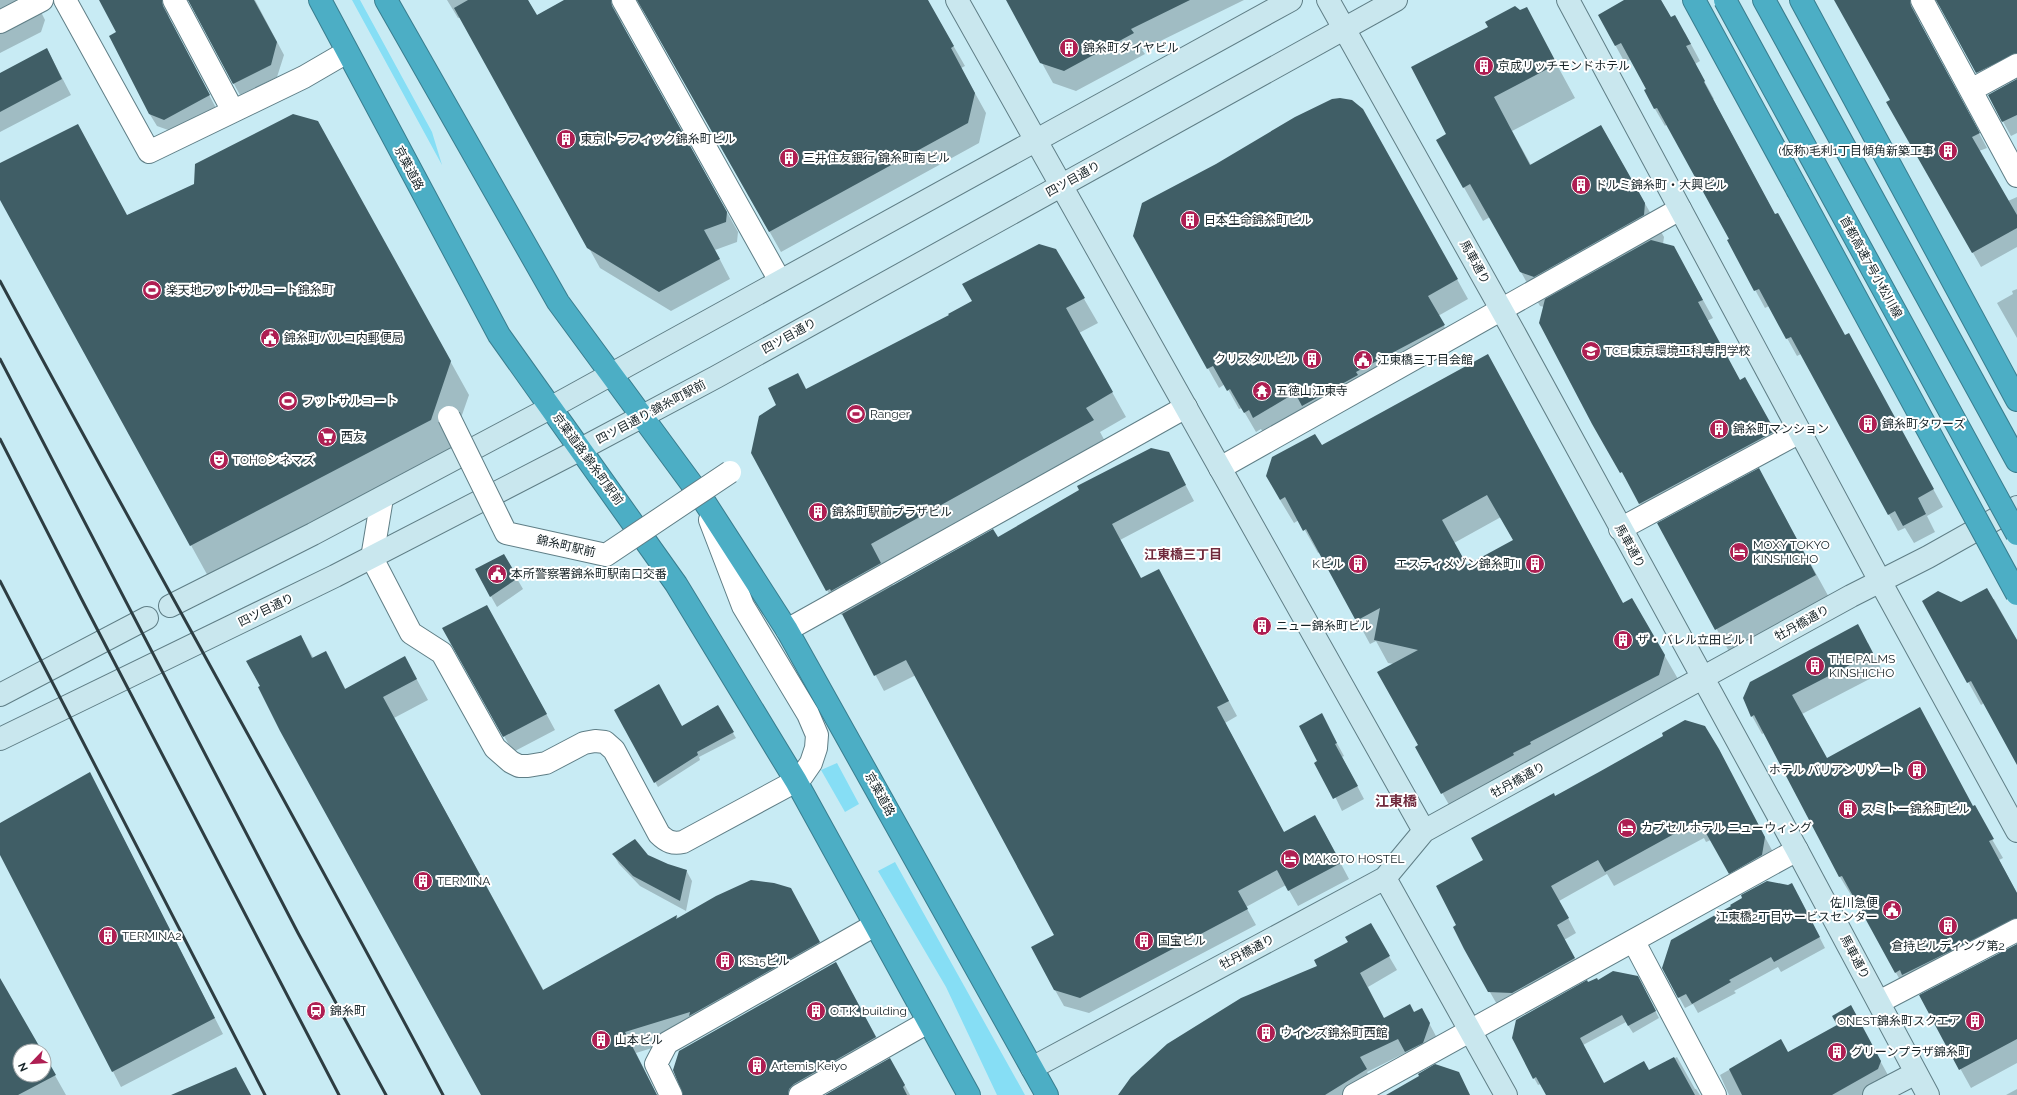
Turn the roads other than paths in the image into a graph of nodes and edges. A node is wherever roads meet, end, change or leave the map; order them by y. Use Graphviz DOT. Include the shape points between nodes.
graph roads {
  1 [pos="42,0"];
  2 [pos="65,0"];
  3 [pos="174,0"];
  4 [pos="320,0"];
  5 [pos="386,0"];
  6 [pos="623,0"];
  7 [pos="957,0"];
  8 [pos="1291,0"];
  9 [pos="1328,0"];
  10 [pos="1396,0"];
  11 [pos="1568,0"];
  12 [pos="1694,0"];
  13 [pos="1725,0"];
  14 [pos="1764,0"];
  15 [pos="1802,0"];
  16 [pos="1922,0"];
  17 [pos="0,22"];
  18 [pos="1345,29"];
  19 [pos="347,52"];
  20 [pos="2017,65"];
  21 [pos="1971,90"];
  22 [pos="233,111"];
  23 [pos="1036,141"];
  24 [pos="2017,176"];
  25 [pos="1061,186"];
  26 [pos="1680,209"];
  27 [pos="780,282"];
  28 [pos="1501,309"];
  29 [pos="499,335"];
  30 [pos="749,359"];
  31 [pos="610,374"];
  32 [pos="2017,400"];
  33 [pos="1186,407"];
  34 [pos="550,408"];
  35 [pos="449,417"];
  36 [pos="641,417"];
  37 [pos="1800,432"];
  38 [pos="581,449"];
  39 [pos="2017,461"];
  40 [pos="1220,468"];
  41 [pos="730,472"];
  42 [pos="530,476"];
  43 [pos="382,498"];
  44 [pos="702,498"];
  45 [pos="2017,507"];
  46 [pos="1620,529"];
  47 [pos="2017,534"];
  48 [pos="372,558"];
  49 [pos="1880,581"];
  50 [pos="2017,594"];
  51 [pos="170,606"];
  52 [pos="147,618"];
  53 [pos="788,630"];
  54 [pos="1702,678"];
  55 [pos="0,695"];
  56 [pos="0,739"];
  57 [pos="796,781"];
  58 [pos="1424,831"];
  59 [pos="2017,831"];
  60 [pos="1797,850"];
  61 [pos="1385,878"];
  62 [pos="875,925"];
  63 [pos="2017,930"];
  64 [pos="1634,942"];
  65 [pos="1879,1002"];
  66 [pos="928,1022"];
  67 [pos="1471,1032"];
  68 [pos="1032,1068"];
  69 [pos="1916,1073"];
  70 [pos="671,1095"];
  71 [pos="800,1095"];
  72 [pos="969,1095"];
  73 [pos="1047,1095"];
  74 [pos="1354,1095"];
  75 [pos="1506,1095"];
  76 [pos="1715,1095"];
  77 [pos="1874,1095"];
  78 [pos="1928,1095"];
  1 -- 17 [label="street"];
  2 -- 22 [label="street" via="149,152"];
  3 -- 22 [label="street"];
  4 -- 19 [label="highway, 京葉道路"];
  5 -- 31 [label="highway" via="558,302"];
  6 -- 27 [label="street"];
  7 -- 23 [label="street"];
  8 -- 23 [label="street"];
  9 -- 18 [label="street, 馬車通り"];
  10 -- 18 [label="street, 四ツ目通り"];
  11 -- 26 [label="street"];
  12 -- 50 [label="highway, bridge"];
  13 -- 47 [label="highway, 首都高速7号小松川線, bridge"];
  14 -- 39 [label="highway"];
  15 -- 32 [label="highway"];
  16 -- 21 [label="street"];
  18 -- 25 [label="street, 四ツ目通り"];
  18 -- 28 [label="street, 馬車通り"];
  19 -- 22 [label="street"];
  19 -- 29 [label="highway, 京葉道路"];
  20 -- 21 [label="street"];
  21 -- 24 [label="street"];
  23 -- 25 [label="street"];
  23 -- 27 [label="street"];
  25 -- 30 [label="street, 四ツ目通り"];
  25 -- 33 [label="street"];
  26 -- 28 [label="street"];
  26 -- 37 [label="street"];
  27 -- 31 [label="street"];
  28 -- 40 [label="street"];
  28 -- 46 [label="street, 馬車通り"];
  29 -- 34 [label="highway, 京葉道路;錦糸町駅前"];
  30 -- 36 [label="street, 四ツ目通り;錦糸町駅前"];
  31 -- 34 [label="street"];
  31 -- 36 [label="highway"];
  33 -- 40 [label="street"];
  33 -- 53 [label="street"];
  34 -- 38 [label="highway, 京葉道路;錦糸町駅前"];
  34 -- 43 [label="street"];
  35 -- 41 [label="street, 錦糸町駅前, bridge" via="506,532 606,555"];
  36 -- 38 [label="street, 四ツ目通り;錦糸町駅前"];
  36 -- 44 [label="highway"];
  37 -- 46 [label="street"];
  37 -- 49 [label="street"];
  38 -- 42 [label="street, 四ツ目通り;錦糸町駅前"];
  38 -- 57 [label="highway, 京葉道路;錦糸町駅前" via="676,584"];
  40 -- 58 [label="street"];
  42 -- 48 [label="street, 四ツ目通り"];
  43 -- 48 [label="street"];
  43 -- 51 [label="street"];
  44 -- 53 [label="highway, 京葉道路"];
  44 -- 57 [label="street" via="743,606 808,714 817,735 811,762"];
  45 -- 49 [label="street, 牡丹橋通り"];
  46 -- 54 [label="street, 馬車通り"];
  48 -- 56 [label="street, 四ツ目通り"];
  48 -- 57 [label="street" via="411,633 442,653 487,736 510,762 519,766 546,763 584,743 605,742 614,750 660,834 666,841 676,843 683,842"];
  49 -- 54 [label="street, 牡丹橋通り"];
  49 -- 59 [label="street"];
  52 -- 55 [label="street"];
  53 -- 68 [label="highway, 京葉道路"];
  54 -- 58 [label="street, 牡丹橋通り"];
  54 -- 60 [label="street, 馬車通り"];
  57 -- 62 [label="highway"];
  58 -- 61 [label="street, 牡丹橋通り"];
  60 -- 64 [label="street"];
  60 -- 65 [label="street, 馬車通り"];
  61 -- 67 [label="street"];
  61 -- 68 [label="street, 牡丹橋通り"];
  62 -- 66 [label="highway"];
  62 -- 70 [label="street" via="667,1043 656,1064"];
  63 -- 65 [label="street"];
  64 -- 67 [label="street"];
  64 -- 76 [label="street"];
  65 -- 69 [label="street, 馬車通り"];
  66 -- 71 [label="street"];
  66 -- 72 [label="highway"];
  67 -- 74 [label="street"];
  67 -- 75 [label="street"];
  68 -- 73 [label="highway, 京葉道路"];
  69 -- 77 [label="street"];
  69 -- 78 [label="street, 馬車通り"];
}
